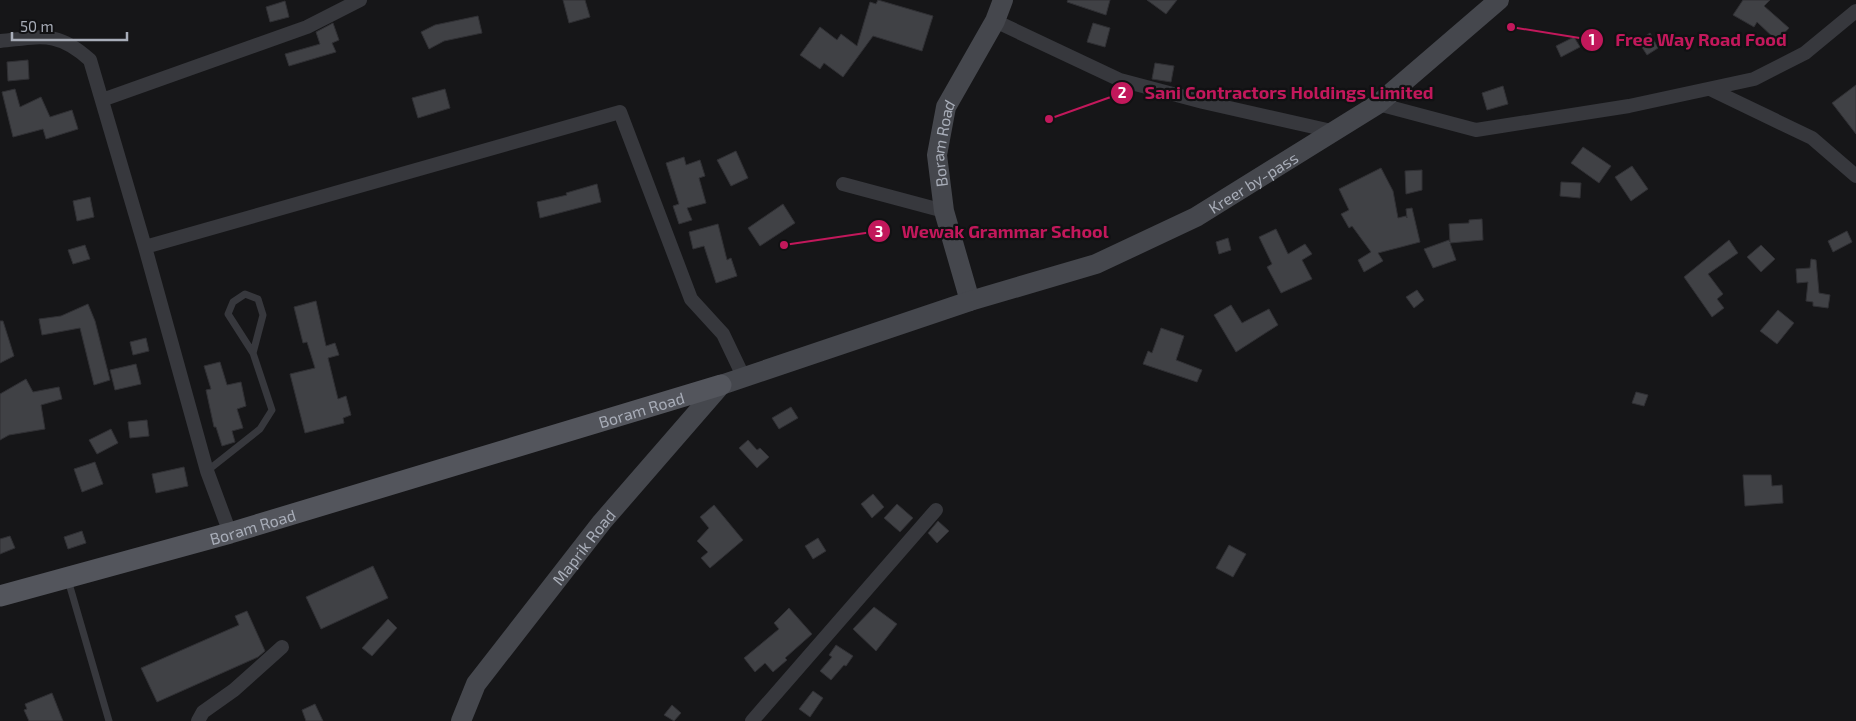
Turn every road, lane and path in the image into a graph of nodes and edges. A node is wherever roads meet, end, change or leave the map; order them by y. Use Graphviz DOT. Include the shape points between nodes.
graph roads {
  1 [pos="360,0"];
  2 [pos="1003,0"];
  3 [pos="1499,0"];
  4 [pos="1856,11"];
  5 [pos="995,22"];
  6 [pos="0,41"];
  7 [pos="1710,89"];
  8 [pos="102,100"];
  9 [pos="1378,104"];
  10 [pos="1336,132"];
  11 [pos="1856,176"];
  12 [pos="843,184"];
  13 [pos="944,211"];
  14 [pos="145,247"];
  15 [pos="970,302"];
  16 [pos="253,353"];
  17 [pos="744,378"];
  18 [pos="721,385"];
  19 [pos="207,471"];
  20 [pos="936,510"];
  21 [pos="230,533"];
  22 [pos="67,577"];
  23 [pos="0,596"];
  24 [pos="282,647"];
  25 [pos="109,721"];
  26 [pos="198,721"];
  27 [pos="461,721"];
  28 [pos="752,721"];
  1 -- 8 [label="street" via="307,27"];
  2 -- 5 [label="main road, Boram Road"];
  3 -- 9 [label="main road, Kreer by-pass"];
  4 -- 7 [label="street" via="1805,53 1754,80"];
  5 -- 10 [label="street" via="1120,80"];
  5 -- 13 [label="main road, Boram Road" via="946,107 937,155"];
  6 -- 8 [label="street" via="52,36 74,45 90,60"];
  7 -- 9 [label="street" via="1629,106 1476,130"];
  7 -- 11 [label="street" via="1812,138"];
  8 -- 14 [label="street"];
  9 -- 10 [label="main road, Kreer by-pass"];
  10 -- 15 [label="main road, Kreer by-pass" via="1196,217 1096,264"];
  12 -- 13 [label="street"];
  13 -- 15 [label="main road, Boram Road"];
  14 -- 17 [label="street" via="620,112 691,299 722,334"];
  14 -- 19 [label="street"];
  15 -- 17 [label="main road, Boram Road"];
  16 -- 16 [label="lane" via="263,315 258,299 245,294 233,302 228,314"];
  16 -- 19 [label="lane" via="272,410 260,429"];
  17 -- 18 [label="main road, Boram Road"];
  18 -- 21 [label="main road, Boram Road"];
  18 -- 27 [label="main road, Maprik Road" via="602,522 476,684"];
  19 -- 21 [label="street"];
  20 -- 28 [label="street"];
  21 -- 22 [label="main road, Boram Road"];
  22 -- 23 [label="main road, Boram Road"];
  22 -- 25 [label="lane"];
  24 -- 26 [label="street" via="234,690 203,712"];
}
